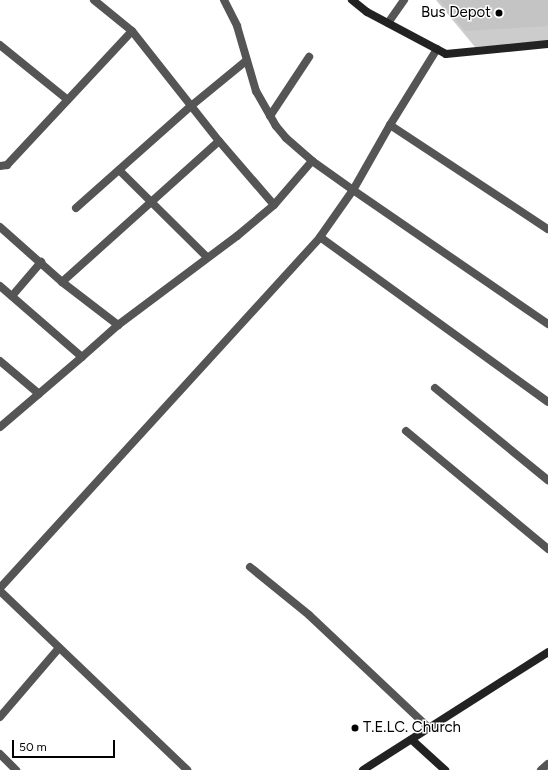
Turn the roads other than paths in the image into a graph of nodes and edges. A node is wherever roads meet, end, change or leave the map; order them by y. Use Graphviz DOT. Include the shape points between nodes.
graph roads {
  1 [pos="94,0"];
  2 [pos="224,0"];
  3 [pos="352,0"];
  4 [pos="404,0"];
  5 [pos="388,23"];
  6 [pos="132,31"];
  7 [pos="548,44"];
  8 [pos="0,45"];
  9 [pos="437,49"];
  10 [pos="309,57"];
  11 [pos="247,60"];
  12 [pos="68,100"];
  13 [pos="191,106"];
  14 [pos="270,116"];
  15 [pos="390,125"];
  16 [pos="219,141"];
  17 [pos="312,161"];
  18 [pos="0,166"];
  19 [pos="118,170"];
  20 [pos="353,190"];
  21 [pos="150,202"];
  22 [pos="274,205"];
  23 [pos="76,208"];
  24 [pos="0,227"];
  25 [pos="548,229"];
  26 [pos="320,237"];
  27 [pos="207,257"];
  28 [pos="41,262"];
  29 [pos="62,282"];
  30 [pos="0,286"];
  31 [pos="12,296"];
  32 [pos="548,324"];
  33 [pos="118,325"];
  34 [pos="82,357"];
  35 [pos="0,361"];
  36 [pos="435,388"];
  37 [pos="39,394"];
  38 [pos="548,402"];
  39 [pos="0,427"];
  40 [pos="406,431"];
  41 [pos="548,480"];
  42 [pos="548,550"];
  43 [pos="250,567"];
  44 [pos="0,590"];
  45 [pos="59,648"];
  46 [pos="548,652"];
  47 [pos="0,717"];
  48 [pos="429,728"];
  49 [pos="412,740"];
  50 [pos="0,754"];
  51 [pos="548,764"];
  52 [pos="16,770"];
  53 [pos="187,770"];
  54 [pos="363,770"];
  55 [pos="445,770"];
  56 [pos="542,770"];
  1 -- 6 [label="street"];
  2 -- 11 [label="street" via="237,26"];
  3 -- 5 [label="street" via="367,12"];
  4 -- 5 [label="street"];
  5 -- 9 [label="street"];
  6 -- 12 [label="street"];
  6 -- 13 [label="street"];
  7 -- 9 [label="street" via="446,54"];
  8 -- 12 [label="street"];
  9 -- 15 [label="street"];
  10 -- 14 [label="street"];
  11 -- 13 [label="street"];
  11 -- 14 [label="street" via="256,91"];
  12 -- 18 [label="street" via="7,165"];
  13 -- 16 [label="street"];
  13 -- 19 [label="street"];
  14 -- 17 [label="street" via="286,138"];
  15 -- 20 [label="street"];
  15 -- 25 [label="street"];
  16 -- 21 [label="street"];
  16 -- 22 [label="street"];
  17 -- 20 [label="street"];
  17 -- 22 [label="street"];
  19 -- 21 [label="street"];
  19 -- 23 [label="street"];
  20 -- 26 [label="street"];
  20 -- 32 [label="street"];
  21 -- 27 [label="street"];
  21 -- 29 [label="street"];
  22 -- 27 [label="street"];
  24 -- 28 [label="street"];
  26 -- 38 [label="street"];
  26 -- 44 [label="street"];
  27 -- 33 [label="street"];
  28 -- 29 [label="street"];
  28 -- 31 [label="street"];
  29 -- 33 [label="street"];
  30 -- 31 [label="street"];
  31 -- 34 [label="street"];
  33 -- 34 [label="street"];
  34 -- 37 [label="street"];
  35 -- 37 [label="street"];
  36 -- 41 [label="street"];
  37 -- 39 [label="street"];
  40 -- 42 [label="street"];
  43 -- 48 [label="street" via="309,615"];
  44 -- 45 [label="street"];
  45 -- 47 [label="street"];
  45 -- 53 [label="street"];
  46 -- 48 [label="street"];
  48 -- 49 [label="street"];
  49 -- 54 [label="street"];
  49 -- 55 [label="street"];
  50 -- 52 [label="street"];
  51 -- 56 [label="street"];
}
